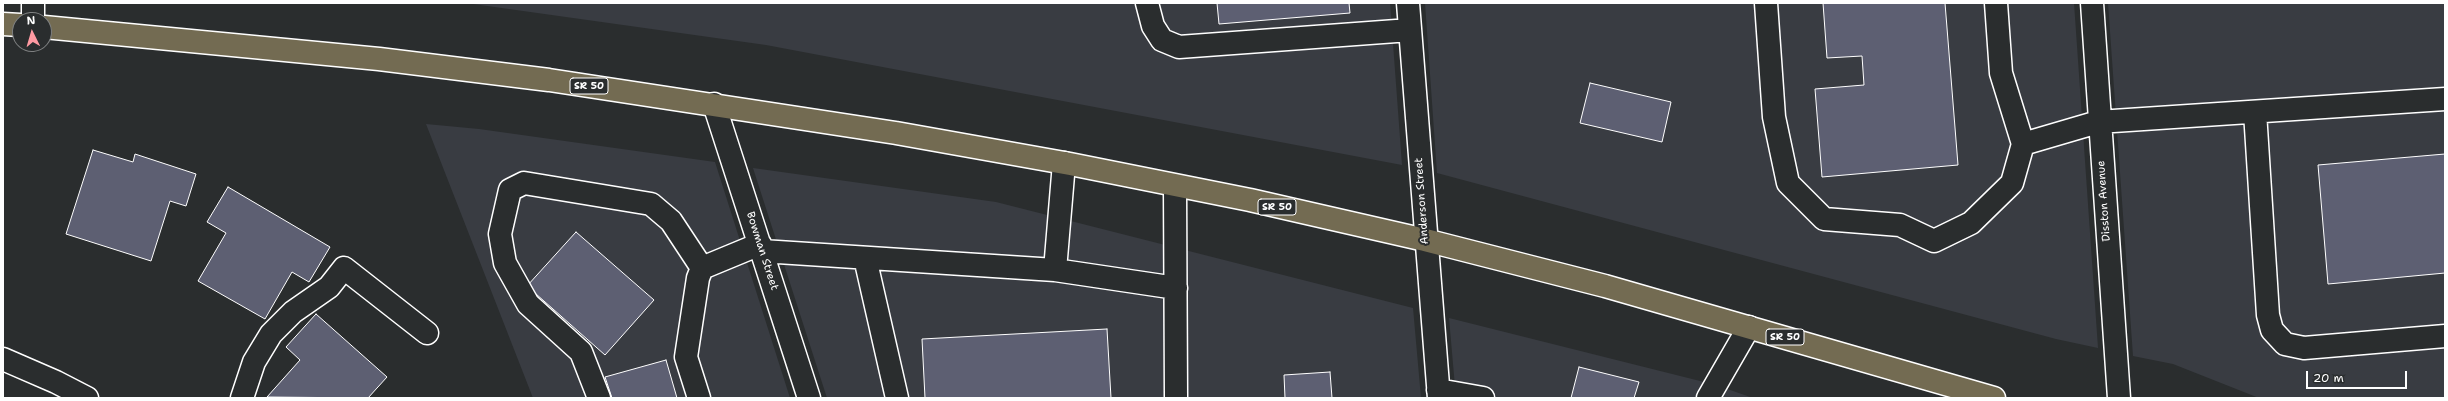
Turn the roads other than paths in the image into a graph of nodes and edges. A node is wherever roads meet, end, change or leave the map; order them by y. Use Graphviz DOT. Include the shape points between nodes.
graph roads {
  1 [pos="1148,3"];
  2 [pos="1408,3"];
  3 [pos="1766,3"];
  4 [pos="1996,3"];
  5 [pos="2092,3"];
  6 [pos="52,28"];
  7 [pos="1410,30"];
  8 [pos="2445,99"];
  9 [pos="714,104"];
  10 [pos="2255,112"];
  11 [pos="2098,122"];
  12 [pos="2023,144"];
  13 [pos="1064,163"];
  14 [pos="1175,186"];
  15 [pos="1425,240"];
  16 [pos="761,248"];
  17 [pos="865,258"];
  18 [pos="702,268"];
  19 [pos="1055,270"];
  20 [pos="1176,288"];
  21 [pos="1749,327"];
  22 [pos="427,333"];
  23 [pos="2445,336"];
  24 [pos="3,359"];
  25 [pos="1438,394"];
  26 [pos="87,398"];
  27 [pos="242,398"];
  28 [pos="599,398"];
  29 [pos="700,398"];
  30 [pos="809,398"];
  31 [pos="897,398"];
  32 [pos="1176,398"];
  33 [pos="1483,398"];
  34 [pos="1708,398"];
  35 [pos="1994,398"];
  36 [pos="2119,398"];
  1 -- 7 [label="street" via="1153,26 1162,40 1179,47"];
  2 -- 7 [label="street, Anderson Street"];
  3 -- 12 [label="street" via="1774,117 1788,183 1824,219 1900,225 1934,241 1972,224 2012,183"];
  4 -- 12 [label="street" via="2001,73"];
  5 -- 11 [label="street, Disston Avenue"];
  6 -- 9 [label="highway, SR 50" via="379,59"];
  7 -- 15 [label="street, Anderson Street"];
  8 -- 10 [label="street"];
  9 -- 13 [label="highway, SR 50"];
  9 -- 16 [label="street, Bowman Street"];
  10 -- 11 [label="street"];
  10 -- 23 [label="street" via="2268,315 2272,330 2285,344 2304,348"];
  11 -- 12 [label="street"];
  11 -- 36 [label="street, Disston Avenue"];
  13 -- 14 [label="highway, SR 50"];
  13 -- 19 [label="street"];
  14 -- 15 [label="highway, SR 50"];
  14 -- 20 [label="street"];
  15 -- 21 [label="highway, SR 50" via="1605,286"];
  15 -- 25 [label="street, Anderson Street"];
  16 -- 17 [label="street"];
  16 -- 18 [label="street"];
  16 -- 30 [label="street, Bowman Street"];
  17 -- 19 [label="street"];
  17 -- 31 [label="street"];
  18 -- 28 [label="street" via="671,221 651,204 524,183 510,190 500,234 505,263 528,304 581,352"];
  18 -- 29 [label="street" via="698,278 686,357"];
  19 -- 20 [label="street"];
  20 -- 32 [label="street"];
  21 -- 34 [label="street"];
  21 -- 35 [label="highway, SR 50"];
  22 -- 27 [label="street" via="344,268 329,287 293,312 271,334 254,362"];
  24 -- 26 [label="street"];
  25 -- 33 [label="street"];
}
